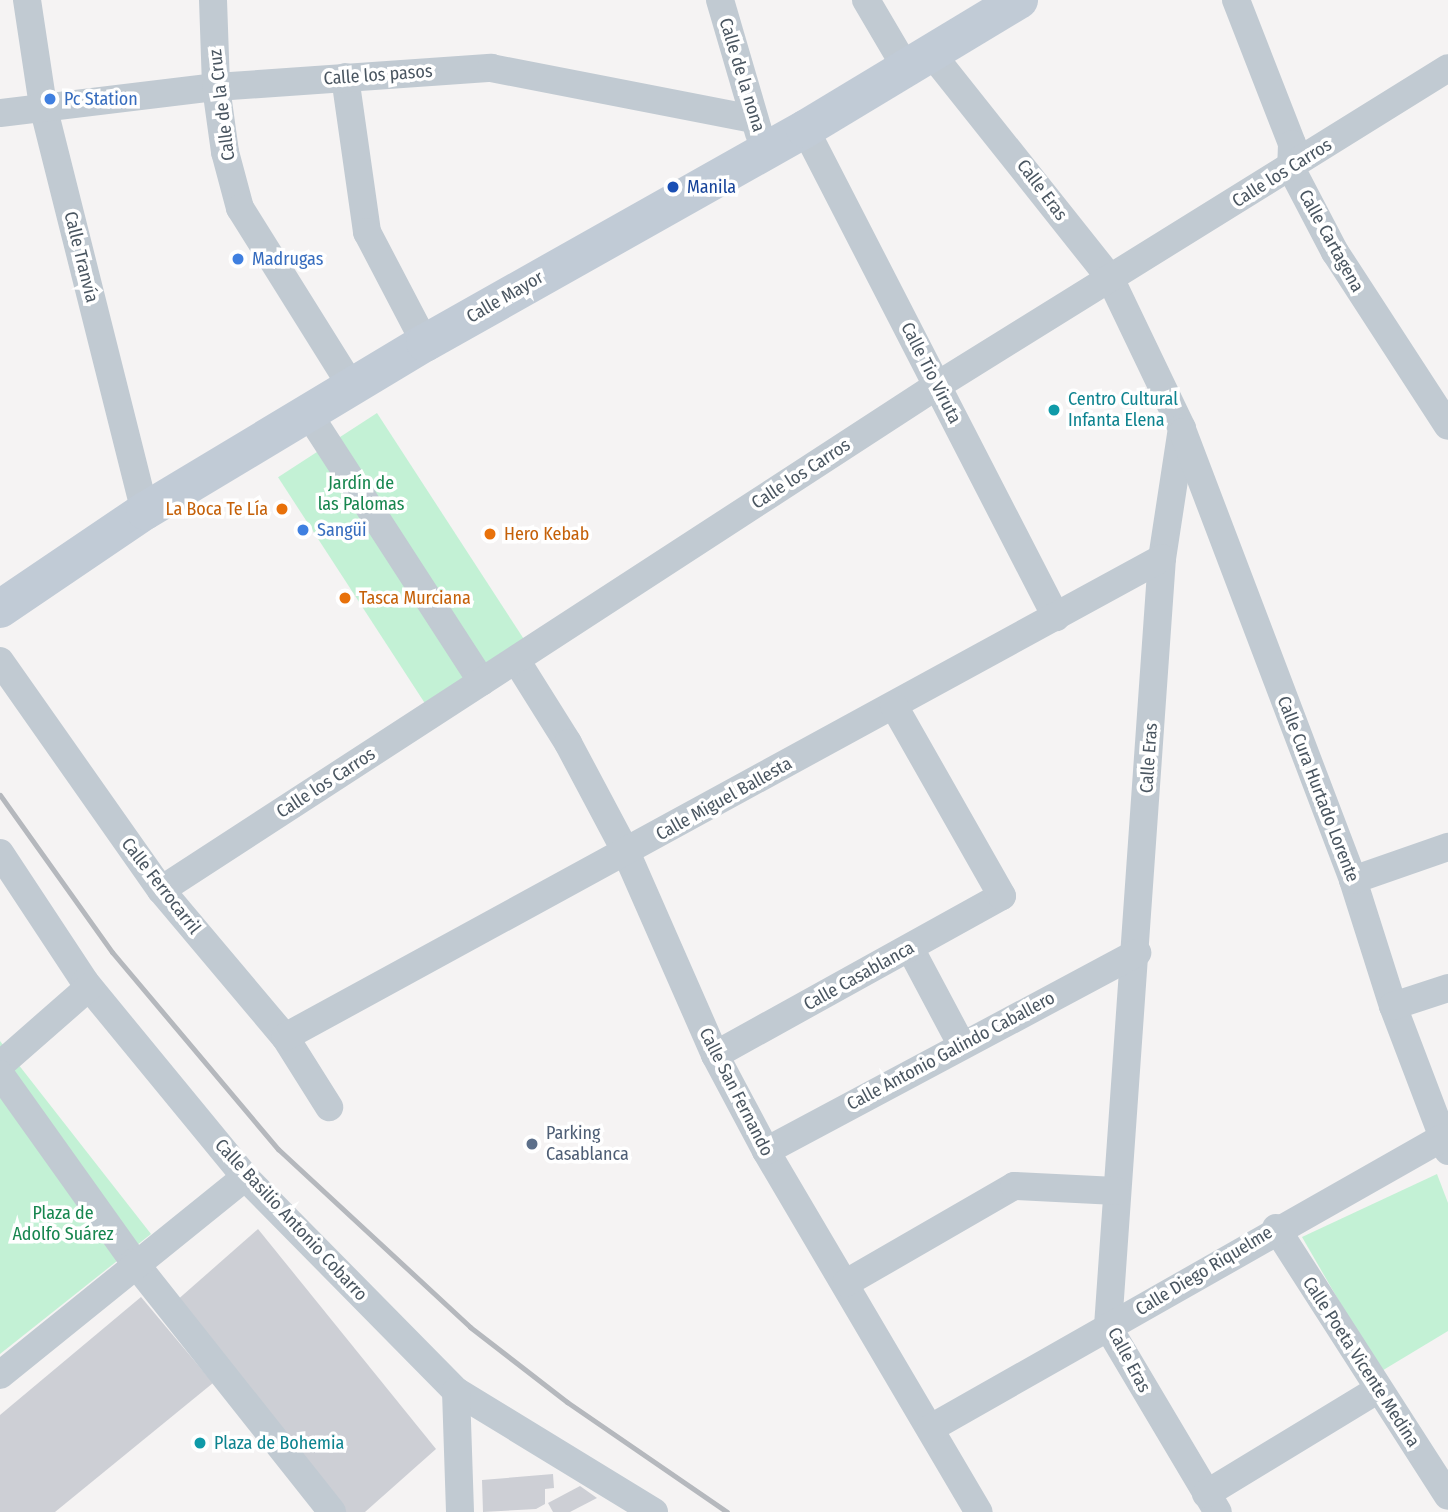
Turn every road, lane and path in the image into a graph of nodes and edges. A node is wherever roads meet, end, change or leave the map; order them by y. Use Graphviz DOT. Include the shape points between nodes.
graph roads {
  1 [pos="27,0"];
  2 [pos="214,0"];
  3 [pos="720,0"];
  4 [pos="866,0"];
  5 [pos="1019,0"];
  6 [pos="1236,0"];
  7 [pos="919,60"];
  8 [pos="1448,68"];
  9 [pos="345,76"];
  10 [pos="216,87"];
  11 [pos="43,106"];
  12 [pos="0,113"];
  13 [pos="805,130"];
  14 [pos="759,134"];
  15 [pos="1291,168"];
  16 [pos="1110,278"];
  17 [pos="425,343"];
  18 [pos="938,385"];
  19 [pos="352,387"];
  20 [pos="308,412"];
  21 [pos="1448,426"];
  22 [pos="1182,428"];
  23 [pos="145,511"];
  24 [pos="1162,558"];
  25 [pos="0,609"];
  26 [pos="1056,617"];
  27 [pos="0,660"];
  28 [pos="516,660"];
  29 [pos="482,682"];
  30 [pos="894,706"];
  31 [pos="1448,847"];
  32 [pos="626,852"];
  33 [pos="0,853"];
  34 [pos="1353,880"];
  35 [pos="161,890"];
  36 [pos="910,948"];
  37 [pos="1137,953"];
  38 [pos="89,987"];
  39 [pos="1448,988"];
  40 [pos="1393,1006"];
  41 [pos="285,1037"];
  42 [pos="961,1044"];
  43 [pos="715,1055"];
  44 [pos="0,1065"];
  45 [pos="0,1074"];
  46 [pos="329,1107"];
  47 [pos="1445,1144"];
  48 [pos="766,1151"];
  49 [pos="246,1177"];
  50 [pos="1116,1191"];
  51 [pos="1276,1228"];
  52 [pos="134,1262"];
  53 [pos="846,1283"];
  54 [pos="1108,1327"];
  55 [pos="0,1375"];
  56 [pos="1377,1390"];
  57 [pos="456,1391"];
  58 [pos="931,1428"];
  59 [pos="1448,1496"];
  60 [pos="1212,1503"];
  61 [pos="332,1512"];
  62 [pos="460,1512"];
  63 [pos="653,1512"];
  64 [pos="979,1512"];
  1 -- 11 [label="street, Calle Tranvía"];
  2 -- 10 [label="street, Calle de la Cruz"];
  3 -- 14 [label="street, Calle de la nona"];
  4 -- 7 [label="street, Calle Eras"];
  5 -- 7 [label="main road, Calle Mayor"];
  6 -- 15 [label="street, Calle Cartagena" via="1292,144"];
  7 -- 13 [label="main road, Calle Mayor"];
  7 -- 16 [label="street, Calle Eras"];
  8 -- 15 [label="street, Calle los Carros"];
  9 -- 10 [label="street, Calle los pasos"];
  9 -- 14 [label="street, Calle los pasos" via="491,68"];
  9 -- 17 [label="street" via="367,232"];
  10 -- 11 [label="street, Calle los pasos"];
  10 -- 19 [label="street, Calle de la Cruz" via="225,152 240,208"];
  11 -- 12 [label="street, Calle los pasos"];
  11 -- 23 [label="street, Calle Tranvía"];
  13 -- 14 [label="main road, Calle Mayor"];
  13 -- 18 [label="street, Calle Tio Viruta"];
  14 -- 17 [label="main road, Calle Mayor"];
  15 -- 16 [label="street, Calle los Carros"];
  15 -- 21 [label="street, Calle Cartagena" via="1348,273"];
  16 -- 18 [label="street, Calle los Carros"];
  16 -- 22 [label="street, Calle Eras"];
  17 -- 19 [label="main road, Calle Mayor"];
  18 -- 26 [label="street, Calle Tio Viruta"];
  18 -- 28 [label="street, Calle los Carros"];
  19 -- 20 [label="main road, Calle Mayor"];
  20 -- 23 [label="main road, Calle Mayor"];
  20 -- 29 [label="street"];
  22 -- 24 [label="street, Calle Eras"];
  22 -- 34 [label="street, Calle Cura Hurtado Lorente"];
  23 -- 25 [label="main road, Calle Mayor"];
  24 -- 26 [label="street, Calle Miguel Ballesta"];
  24 -- 37 [label="street, Calle Eras"];
  26 -- 30 [label="street, Calle Miguel Ballesta"];
  27 -- 35 [label="street, Calle Ferrocarril"];
  28 -- 29 [label="street, Calle los Carros"];
  28 -- 32 [label="street, Calle San Fernando" via="568,743"];
  29 -- 35 [label="street, Calle los Carros"];
  30 -- 32 [label="street, Calle Miguel Ballesta"];
  30 -- 36 [label="street, Calle Casablanca" via="1002,896"];
  31 -- 34 [label="street"];
  32 -- 41 [label="street, Calle Miguel Ballesta"];
  32 -- 43 [label="street, Calle San Fernando"];
  33 -- 38 [label="street, Calle Basilio Antonio Cobarro"];
  34 -- 40 [label="street, Calle Cura Hurtado Lorente"];
  35 -- 41 [label="street, Calle Ferrocarril"];
  36 -- 42 [label="street"];
  36 -- 43 [label="street, Calle Casablanca"];
  37 -- 42 [label="street, Calle Antonio Galindo Caballero"];
  37 -- 50 [label="street, Calle Eras"];
  38 -- 44 [label="street"];
  38 -- 49 [label="street, Calle Basilio Antonio Cobarro"];
  39 -- 40 [label="street"];
  40 -- 47 [label="street, Calle Cura Hurtado Lorente"];
  41 -- 46 [label="street, Calle Ferrocarril"];
  42 -- 48 [label="street, Calle Antonio Galindo Caballero"];
  43 -- 48 [label="street, Calle San Fernando"];
  45 -- 52 [label="street"];
  47 -- 51 [label="street, Calle Diego Riquelme"];
  48 -- 53 [label="street, Calle San Fernando"];
  49 -- 52 [label="street"];
  49 -- 57 [label="street, Calle Basilio Antonio Cobarro"];
  50 -- 53 [label="street" via="1014,1186"];
  50 -- 54 [label="street, Calle Eras"];
  51 -- 54 [label="street, Calle Diego Riquelme"];
  51 -- 56 [label="street, Calle Poeta Vicente Medina"];
  52 -- 55 [label="street"];
  52 -- 61 [label="street"];
  53 -- 58 [label="street, Calle San Fernando"];
  54 -- 58 [label="street, Calle Diego Riquelme"];
  54 -- 60 [label="street, Calle Eras"];
  56 -- 59 [label="street, Calle Poeta Vicente Medina"];
  56 -- 60 [label="street"];
  57 -- 62 [label="street"];
  57 -- 63 [label="street, Calle Basilio Antonio Cobarro"];
  58 -- 64 [label="street, Calle San Fernando"];
}
